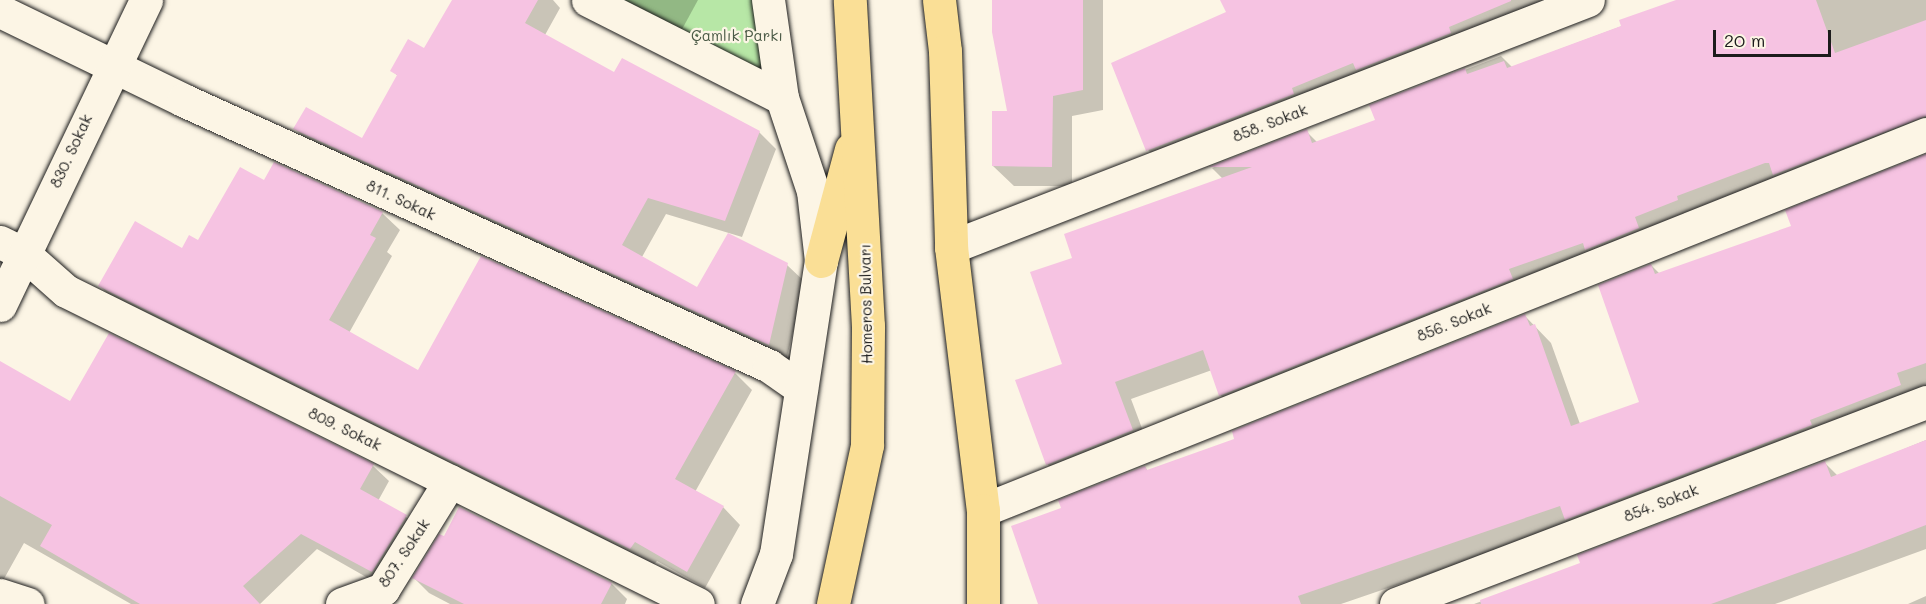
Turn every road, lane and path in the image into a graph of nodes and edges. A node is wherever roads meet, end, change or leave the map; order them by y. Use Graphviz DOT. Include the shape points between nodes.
graph roads {
  1 [pos="146,0"];
  2 [pos="588,0"];
  3 [pos="768,0"];
  4 [pos="850,0"];
  5 [pos="939,0"];
  6 [pos="1588,0"];
  7 [pos="0,11"];
  8 [pos="112,65"];
  9 [pos="782,98"];
  10 [pos="859,119"];
  11 [pos="1926,134"];
  12 [pos="951,247"];
  13 [pos="12,248"];
  14 [pos="821,261"];
  15 [pos="0,305"];
  16 [pos="801,388"];
  17 [pos="1926,402"];
  18 [pos="450,481"];
  19 [pos="983,510"];
  20 [pos="0,595"];
  21 [pos="28,604"];
  22 [pos="342,604"];
  23 [pos="698,604"];
  24 [pos="757,604"];
  25 [pos="833,604"];
  26 [pos="983,604"];
  27 [pos="1396,604"];
  1 -- 8 [label="street, 830. Sokak"];
  2 -- 9 [label="street"];
  3 -- 9 [label="street"];
  4 -- 10 [label="main road, Homeros Bulvarı"];
  5 -- 12 [label="main road" via="945,51"];
  6 -- 12 [label="street, 858. Sokak"];
  7 -- 8 [label="street, 811. Sokak"];
  8 -- 13 [label="street, 830. Sokak"];
  8 -- 16 [label="street, 811. Sokak" via="769,366"];
  9 -- 14 [label="street" via="813,191"];
  10 -- 14 [label="main road"];
  10 -- 25 [label="main road, Homeros Bulvarı" via="868,326 867,445"];
  11 -- 19 [label="street, 856. Sokak"];
  12 -- 19 [label="main road"];
  13 -- 15 [label="street, 830. Sokak"];
  13 -- 18 [label="street, 809. Sokak" via="66,291"];
  14 -- 16 [label="street"];
  16 -- 24 [label="street" via="776,554"];
  17 -- 27 [label="street, 854. Sokak"];
  18 -- 22 [label="street, 807. Sokak" via="383,589"];
  18 -- 23 [label="street, 809. Sokak"];
  19 -- 26 [label="main road"];
  20 -- 21 [label="street"];
}
